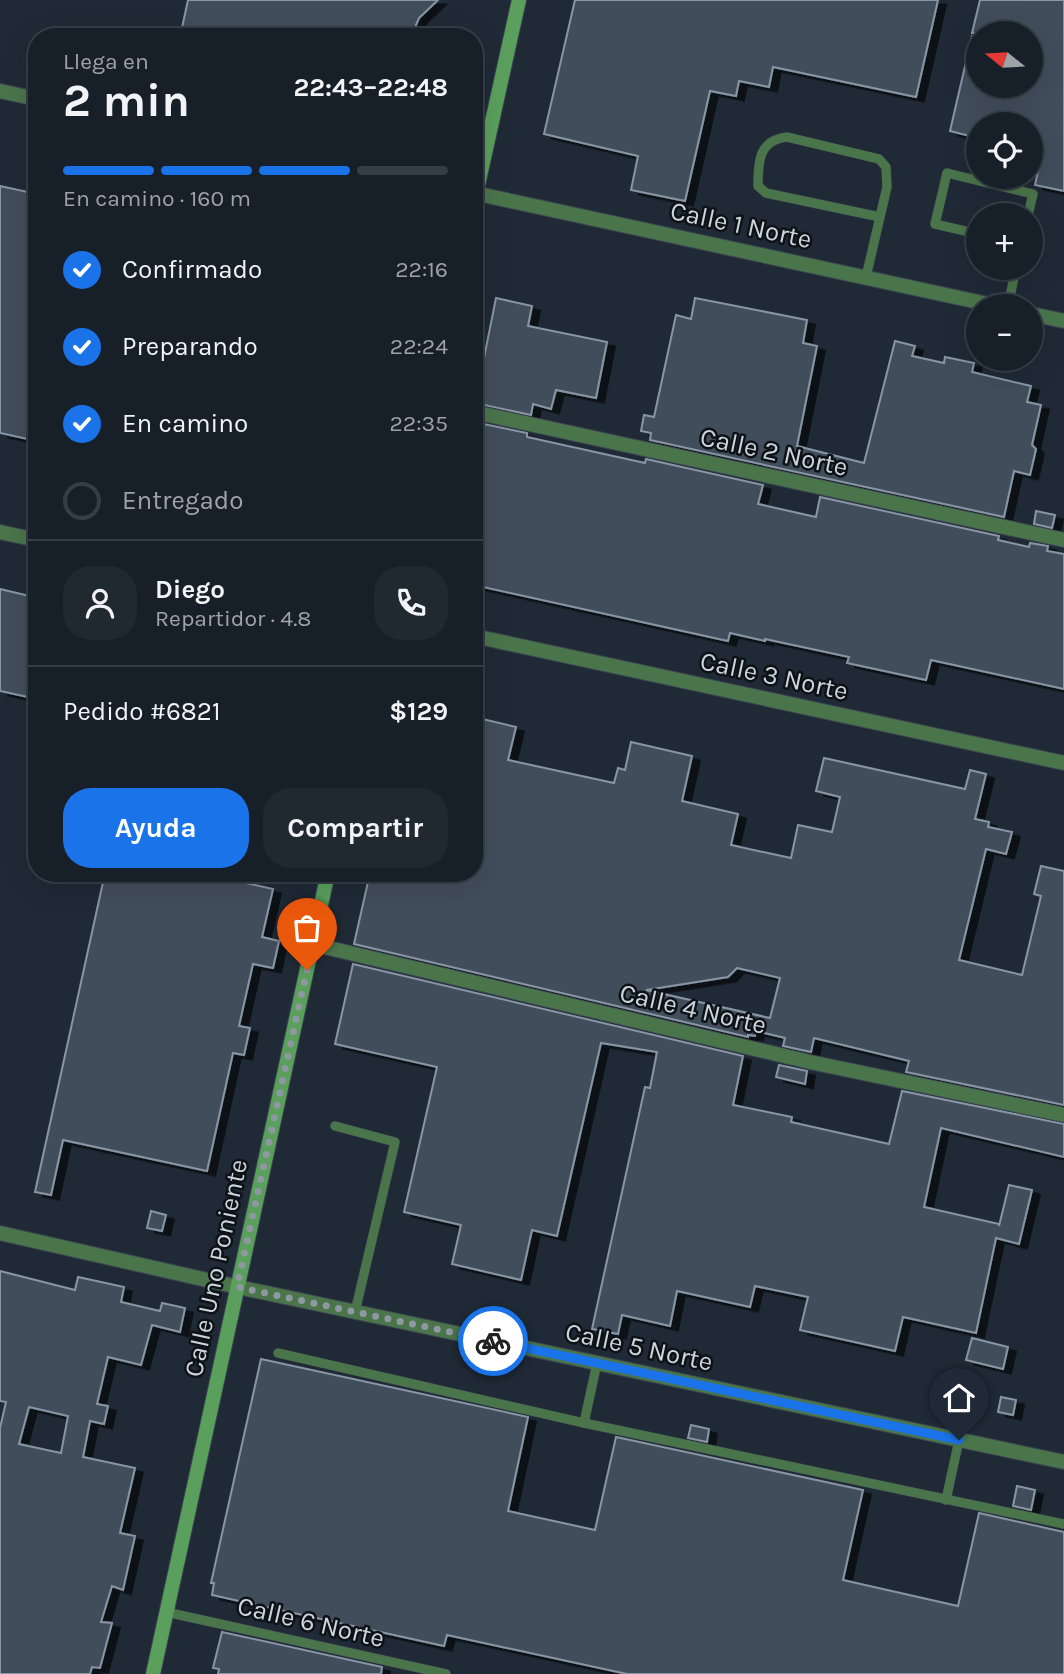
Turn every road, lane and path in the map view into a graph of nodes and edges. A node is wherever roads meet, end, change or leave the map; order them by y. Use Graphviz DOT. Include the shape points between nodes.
graph roads {
  1 [pos="519,0"];
  2 [pos="0,91"];
  3 [pos="28,97"];
  4 [pos="483,161"];
  5 [pos="483,199"];
  6 [pos="1031,203"];
  7 [pos="880,217"];
  8 [pos="966,231"];
  9 [pos="866,277"];
  10 [pos="966,299"];
  11 [pos="1043,316"];
  12 [pos="1064,321"];
  13 [pos="483,414"];
  14 [pos="0,532"];
  15 [pos="28,538"];
  16 [pos="1064,540"];
  17 [pos="483,638"];
  18 [pos="1064,763"];
  19 [pos="326,882"];
  20 [pos="313,944"];
  21 [pos="1064,1115"];
  22 [pos="335,1126"];
  23 [pos="0,1233"];
  24 [pos="237,1287"];
  25 [pos="355,1312"];
  26 [pos="278,1353"];
  27 [pos="597,1363"];
  28 [pos="584,1423"];
  29 [pos="959,1440"];
  30 [pos="1064,1462"];
  31 [pos="946,1500"];
  32 [pos="1064,1524"];
  33 [pos="166,1612"];
  34 [pos="153,1674"];
  35 [pos="446,1674"];
  1 -- 4 [label="main road"];
  2 -- 3 [label="street"];
  5 -- 9 [label="street, Calle 1 Norte"];
  6 -- 8 [label="lane" via="1033,194 947,173 935,224"];
  7 -- 7 [label="lane" via="887,187 886,167 879,159 787,137 774,138 764,146 758,186 766,193"];
  7 -- 9 [label="lane"];
  9 -- 10 [label="street, Calle 1 Norte"];
  11 -- 12 [label="street"];
  13 -- 16 [label="street, Calle 2 Norte"];
  14 -- 15 [label="street"];
  17 -- 18 [label="street, Calle 3 Norte"];
  19 -- 20 [label="main road, Calle Uno Poniente"];
  20 -- 21 [label="street, Calle 4 Norte" via="810,1062"];
  20 -- 24 [label="main road, Calle Uno Poniente"];
  22 -- 25 [label="lane" via="395,1142"];
  23 -- 24 [label="street, Calle 5 Norte"];
  24 -- 25 [label="street, Calle 5 Norte"];
  24 -- 33 [label="main road, Calle Uno Poniente"];
  25 -- 27 [label="street, Calle 5 Norte"];
  26 -- 28 [label="lane"];
  27 -- 28 [label="lane"];
  27 -- 29 [label="street, Calle 5 Norte"];
  28 -- 31 [label="lane"];
  29 -- 30 [label="street, Calle 5 Norte"];
  29 -- 31 [label="lane"];
  31 -- 32 [label="lane"];
  33 -- 34 [label="main road, Calle Uno Poniente"];
  33 -- 35 [label="lane, Calle 6 Norte"];
}
